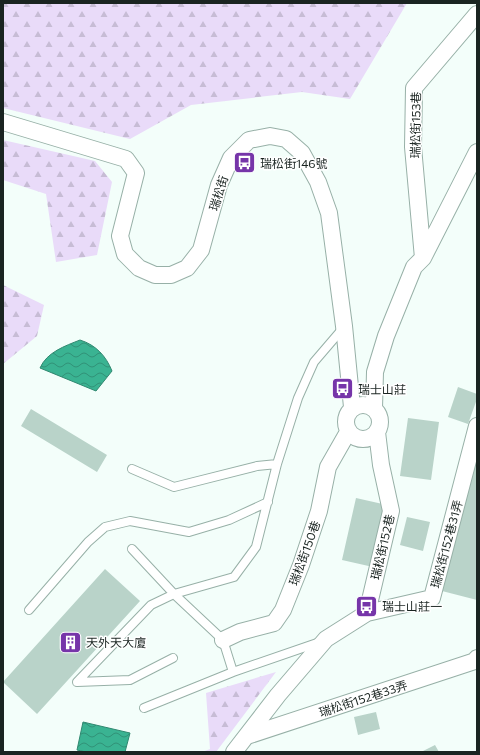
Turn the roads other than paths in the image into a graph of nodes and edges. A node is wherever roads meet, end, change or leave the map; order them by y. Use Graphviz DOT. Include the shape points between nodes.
graph roads {
  1 [pos="477,14"];
  2 [pos="3,122"];
  3 [pos="477,152"];
  4 [pos="423,258"];
  5 [pos="344,326"];
  6 [pos="352,408"];
  7 [pos="374,408"];
  8 [pos="477,426"];
  9 [pos="348,432"];
  10 [pos="377,432"];
  11 [pos="277,464"];
  12 [pos="132,469"];
  13 [pos="268,502"];
  14 [pos="132,548"];
  15 [pos="174,594"];
  16 [pos="29,610"];
  17 [pos="367,613"];
  18 [pos="326,639"];
  19 [pos="223,640"];
  20 [pos="173,658"];
  21 [pos="476,660"];
  22 [pos="232,672"];
  23 [pos="144,708"];
  24 [pos="247,736"];
  25 [pos="234,752"];
  1 -- 4 [label="street, 瑞松街153巷" via="414,88 413,146"];
  2 -- 5 [label="street, 瑞松街" via="126,159 136,173 120,236 125,254 139,268 155,275 171,276 187,268 201,250 219,185 231,158 249,140 270,136 286,138 302,153 318,182 329,213"];
  3 -- 4 [label="street"];
  4 -- 7 [label="street" via="414,267 386,336 375,372"];
  5 -- 6 [label="street, 瑞松街"];
  5 -- 11 [label="lane" via="314,362 298,398"];
  6 -- 7 [label="street" via="363,404"];
  6 -- 9 [label="street, 瑞松街" via="346,416"];
  7 -- 10 [label="street" via="380,417"];
  8 -- 17 [label="street, 瑞松街152巷31弄" via="432,598"];
  9 -- 10 [label="street" via="363,439"];
  9 -- 19 [label="street, 瑞松街150巷" via="328,467 319,511 283,610 274,623 240,632"];
  10 -- 17 [label="street, 瑞松街152巷" via="391,511"];
  11 -- 12 [label="lane" via="257,466 174,487"];
  11 -- 13 [label="lane"];
  13 -- 15 [label="lane" via="256,547 234,576"];
  13 -- 16 [label="lane" via="229,520 189,532 130,521 105,527 88,542"];
  14 -- 15 [label="lane"];
  15 -- 19 [label="lane"];
  15 -- 20 [label="lane" via="150,605 77,682 130,680"];
  17 -- 18 [label="street"];
  18 -- 22 [label="lane"];
  18 -- 24 [label="street"];
  19 -- 22 [label="lane"];
  21 -- 24 [label="street, 瑞松街152巷33弄"];
  22 -- 23 [label="lane"];
  24 -- 25 [label="street"];
}
